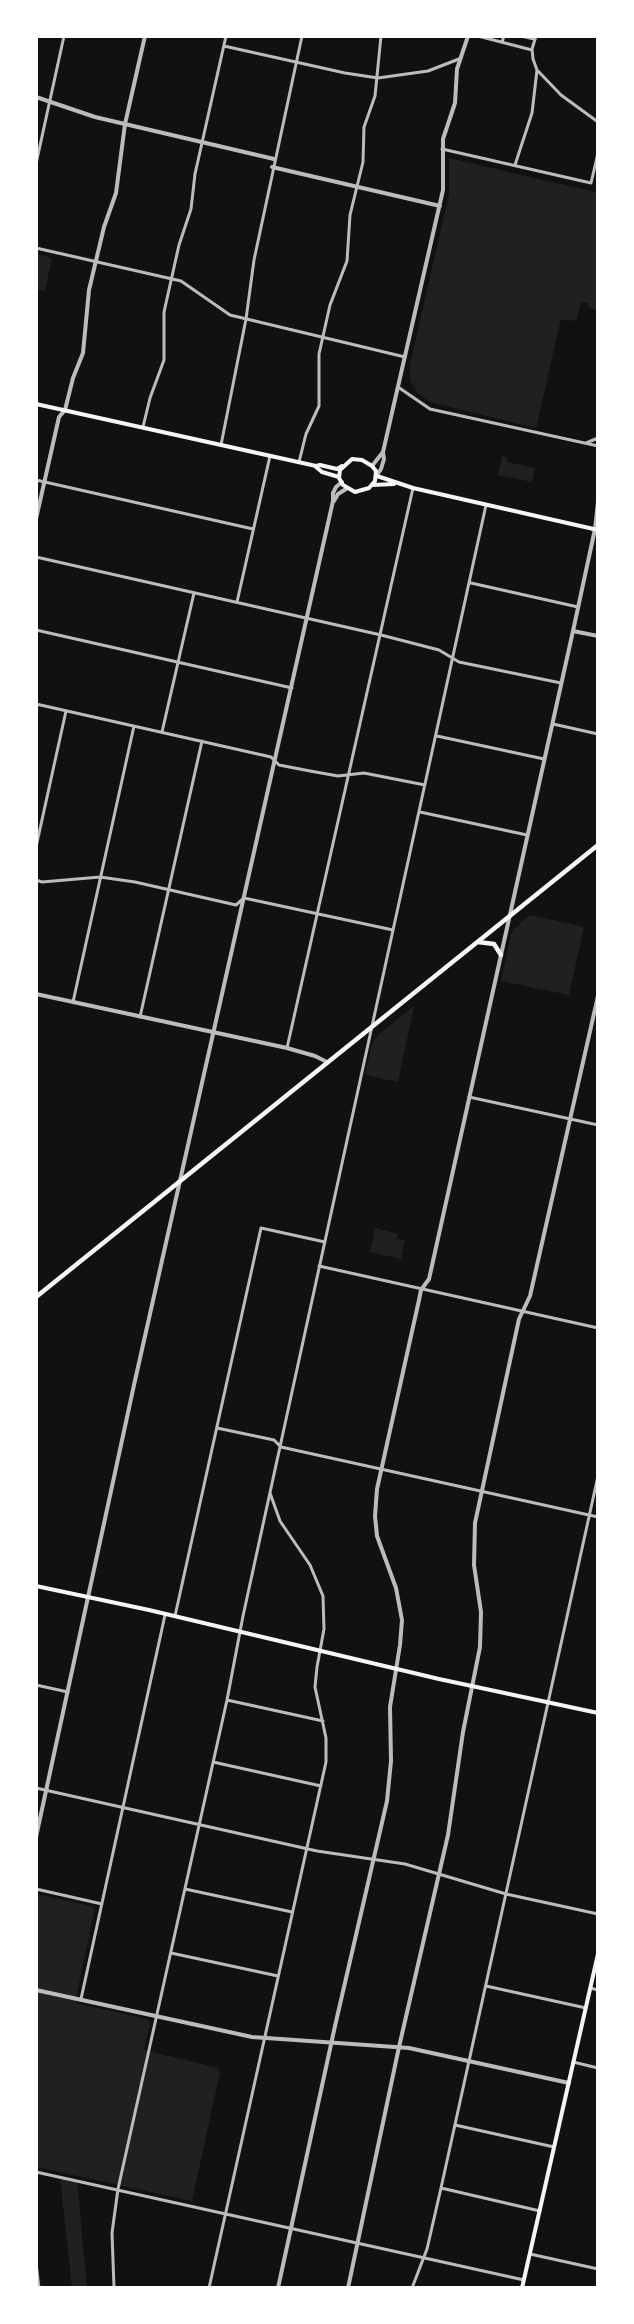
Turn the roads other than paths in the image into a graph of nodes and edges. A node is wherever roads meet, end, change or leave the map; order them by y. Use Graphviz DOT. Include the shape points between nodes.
graph roads {
  1 [pos="64,36"];
  2 [pos="145,36"];
  3 [pos="226,36"];
  4 [pos="302,36"];
  5 [pos="381,36"];
  6 [pos="468,36"];
  7 [pos="478,36"];
  8 [pos="504,36"];
  9 [pos="521,36"];
  10 [pos="535,38"];
  11 [pos="502,42"];
  12 [pos="223,46"];
  13 [pos="532,50"];
  14 [pos="459,59"];
  15 [pos="296,62"];
  16 [pos="537,70"];
  17 [pos="378,78"];
  18 [pos="36,97"];
  19 [pos="50,101"];
  20 [pos="598,122"];
  21 [pos="125,124"];
  22 [pos="202,142"];
  23 [pos="442,149"];
  24 [pos="598,153"];
  25 [pos="274,159"];
  26 [pos="36,164"];
  27 [pos="515,166"];
  28 [pos="272,167"];
  29 [pos="357,187"];
  30 [pos="440,206"];
  31 [pos="36,248"];
  32 [pos="96,260"];
  33 [pos="171,279"];
  34 [pos="246,319"];
  35 [pos="322,338"];
  36 [pos="405,357"];
  37 [pos="398,387"];
  38 [pos="36,404"];
  39 [pos="65,410"];
  40 [pos="143,427"];
  41 [pos="598,438"];
  42 [pos="585,443"];
  43 [pos="221,445"];
  44 [pos="598,446"];
  45 [pos="383,452"];
  46 [pos="270,456"];
  47 [pos="299,462"];
  48 [pos="316,466"];
  49 [pos="342,466"];
  50 [pos="372,466"];
  51 [pos="377,475"];
  52 [pos="36,480"];
  53 [pos="341,480"];
  54 [pos="44,482"];
  55 [pos="395,484"];
  56 [pos="372,485"];
  57 [pos="412,488"];
  58 [pos="346,489"];
  59 [pos="333,501"];
  60 [pos="598,502"];
  61 [pos="486,506"];
  62 [pos="36,519"];
  63 [pos="254,529"];
  64 [pos="596,529"];
  65 [pos="36,557"];
  66 [pos="470,583"];
  67 [pos="194,593"];
  68 [pos="237,602"];
  69 [pos="578,607"];
  70 [pos="308,618"];
  71 [pos="36,630"];
  72 [pos="573,631"];
  73 [pos="381,635"];
  74 [pos="598,636"];
  75 [pos="453,659"];
  76 [pos="178,662"];
  77 [pos="561,683"];
  78 [pos="292,688"];
  79 [pos="36,704"];
  80 [pos="66,711"];
  81 [pos="552,724"];
  82 [pos="134,726"];
  83 [pos="162,732"];
  84 [pos="598,734"];
  85 [pos="436,736"];
  86 [pos="202,741"];
  87 [pos="544,759"];
  88 [pos="275,761"];
  89 [pos="350,773"];
  90 [pos="425,785"];
  91 [pos="420,812"];
  92 [pos="527,835"];
  93 [pos="598,845"];
  94 [pos="36,847"];
  95 [pos="100,877"];
  96 [pos="36,880"];
  97 [pos="169,890"];
  98 [pos="244,898"];
  99 [pos="318,914"];
  100 [pos="509,917"];
  101 [pos="393,930"];
  102 [pos="478,942"];
  103 [pos="501,956"];
  104 [pos="36,994"];
  105 [pos="598,996"];
  106 [pos="72,1002"];
  107 [pos="140,1017"];
  108 [pos="372,1027"];
  109 [pos="214,1031"];
  110 [pos="288,1048"];
  111 [pos="327,1062"];
  112 [pos="469,1097"];
  113 [pos="571,1119"];
  114 [pos="598,1125"];
  115 [pos="181,1181"];
  116 [pos="325,1242"];
  117 [pos="319,1266"];
  118 [pos="36,1289"];
  119 [pos="422,1289"];
  120 [pos="44,1291"];
  121 [pos="36,1298"];
  122 [pos="524,1312"];
  123 [pos="598,1328"];
  124 [pos="217,1428"];
  125 [pos="280,1446"];
  126 [pos="381,1469"];
  127 [pos="598,1476"];
  128 [pos="270,1491"];
  129 [pos="482,1491"];
  130 [pos="590,1515"];
  131 [pos="598,1517"];
  132 [pos="36,1586"];
  133 [pos="90,1598"];
  134 [pos="165,1615"];
  135 [pos="175,1617"];
  136 [pos="240,1632"];
  137 [pos="320,1650"];
  138 [pos="396,1668"];
  139 [pos="36,1685"];
  140 [pos="472,1686"];
  141 [pos="68,1692"];
  142 [pos="227,1700"];
  143 [pos="548,1702"];
  144 [pos="598,1713"];
  145 [pos="323,1721"];
  146 [pos="213,1762"];
  147 [pos="321,1786"];
  148 [pos="36,1788"];
  149 [pos="46,1790"];
  150 [pos="123,1807"];
  151 [pos="199,1824"];
  152 [pos="36,1837"];
  153 [pos="307,1848"];
  154 [pos="374,1860"];
  155 [pos="439,1874"];
  156 [pos="185,1888"];
  157 [pos="36,1889"];
  158 [pos="506,1894"];
  159 [pos="102,1904"];
  160 [pos="292,1912"];
  161 [pos="598,1914"];
  162 [pos="171,1953"];
  163 [pos="598,1954"];
  164 [pos="278,1976"];
  165 [pos="486,1986"];
  166 [pos="590,1988"];
  167 [pos="36,1989"];
  168 [pos="598,1990"];
  169 [pos="81,1999"];
  170 [pos="586,2008"];
  171 [pos="157,2016"];
  172 [pos="264,2038"];
  173 [pos="332,2043"];
  174 [pos="399,2047"];
  175 [pos="469,2061"];
  176 [pos="573,2062"];
  177 [pos="598,2068"];
  178 [pos="569,2083"];
  179 [pos="455,2125"];
  180 [pos="554,2147"];
  181 [pos="36,2172"];
  182 [pos="441,2188"];
  183 [pos="118,2189"];
  184 [pos="540,2211"];
  185 [pos="226,2214"];
  186 [pos="291,2229"];
  187 [pos="358,2244"];
  188 [pos="530,2254"];
  189 [pos="423,2258"];
  190 [pos="36,2263"];
  191 [pos="598,2269"];
  192 [pos="524,2280"];
  193 [pos="39,2288"];
  194 [pos="114,2288"];
  195 [pos="209,2288"];
  196 [pos="278,2288"];
  197 [pos="348,2288"];
  198 [pos="412,2288"];
  199 [pos="522,2288"];
  1 -- 19 [label="street"];
  2 -- 21 [label="street"];
  3 -- 12 [label="street"];
  4 -- 15 [label="street"];
  5 -- 17 [label="street"];
  6 -- 14 [label="street"];
  7 -- 11 [label="street"];
  8 -- 11 [label="street"];
  9 -- 10 [label="street"];
  10 -- 13 [label="street"];
  11 -- 13 [label="street"];
  12 -- 15 [label="street"];
  12 -- 22 [label="street"];
  13 -- 16 [label="street"];
  14 -- 17 [label="street" via="428,71"];
  14 -- 23 [label="street" via="455,103"];
  15 -- 17 [label="street"];
  15 -- 25 [label="street"];
  16 -- 20 [label="street" via="561,95"];
  16 -- 27 [label="street" via="532,113"];
  17 -- 29 [label="street" via="364,127 363,162"];
  18 -- 19 [label="street"];
  19 -- 21 [label="street"];
  19 -- 26 [label="street"];
  21 -- 22 [label="street"];
  21 -- 32 [label="street" via="116,193"];
  22 -- 25 [label="street"];
  22 -- 33 [label="street" via="191,208"];
  23 -- 27 [label="street"];
  23 -- 30 [label="street"];
  24 -- 27 [label="street" via="591,183"];
  25 -- 28 [label="street"];
  28 -- 29 [label="street"];
  28 -- 34 [label="street"];
  29 -- 30 [label="street"];
  29 -- 35 [label="street" via="347,261"];
  30 -- 36 [label="street"];
  31 -- 32 [label="street"];
  32 -- 33 [label="street"];
  32 -- 39 [label="street" via="83,351"];
  33 -- 34 [label="street" via="189,286 230,315"];
  33 -- 40 [label="street" via="164,312 164,360"];
  34 -- 35 [label="street"];
  34 -- 43 [label="street"];
  35 -- 36 [label="street"];
  35 -- 47 [label="street" via="317,370 319,406"];
  36 -- 37 [label="street"];
  37 -- 42 [label="street" via="430,409"];
  37 -- 45 [label="street"];
  38 -- 39 [label="main road"];
  39 -- 40 [label="main road"];
  39 -- 54 [label="street" via="59,417"];
  40 -- 43 [label="main road"];
  41 -- 42 [label="street"];
  42 -- 44 [label="street"];
  43 -- 46 [label="main road"];
  45 -- 50 [label="street"];
  45 -- 51 [label="street"];
  46 -- 47 [label="main road"];
  46 -- 63 [label="street"];
  47 -- 48 [label="main road"];
  48 -- 49 [label="main road"];
  48 -- 53 [label="main road"];
  49 -- 50 [label="main road" via="357,459"];
  49 -- 53 [label="main road"];
  50 -- 51 [label="main road"];
  51 -- 55 [label="main road"];
  51 -- 56 [label="main road"];
  52 -- 54 [label="street"];
  53 -- 58 [label="main road"];
  53 -- 59 [label="street"];
  54 -- 62 [label="street"];
  54 -- 63 [label="street"];
  55 -- 56 [label="main road"];
  55 -- 57 [label="main road"];
  56 -- 58 [label="main road" via="356,492"];
  57 -- 61 [label="main road"];
  57 -- 73 [label="street"];
  58 -- 59 [label="street"];
  59 -- 70 [label="street"];
  60 -- 64 [label="street"];
  61 -- 64 [label="main road"];
  61 -- 66 [label="street"];
  63 -- 68 [label="street"];
  64 -- 69 [label="street"];
  65 -- 67 [label="street"];
  66 -- 69 [label="street"];
  66 -- 75 [label="street"];
  67 -- 68 [label="street"];
  67 -- 76 [label="street"];
  68 -- 70 [label="street"];
  69 -- 72 [label="street"];
  70 -- 73 [label="street"];
  70 -- 78 [label="street"];
  71 -- 76 [label="street"];
  72 -- 74 [label="street"];
  72 -- 77 [label="street"];
  73 -- 75 [label="street" via="439,650"];
  73 -- 89 [label="street"];
  75 -- 77 [label="street"];
  75 -- 85 [label="street"];
  76 -- 78 [label="street"];
  76 -- 83 [label="street"];
  77 -- 81 [label="street"];
  78 -- 88 [label="street"];
  79 -- 80 [label="street"];
  80 -- 82 [label="street"];
  80 -- 94 [label="street"];
  81 -- 84 [label="street"];
  81 -- 87 [label="street"];
  82 -- 83 [label="street"];
  82 -- 95 [label="street"];
  83 -- 86 [label="street"];
  85 -- 87 [label="street"];
  85 -- 90 [label="street"];
  86 -- 88 [label="street"];
  86 -- 97 [label="street"];
  87 -- 92 [label="street"];
  88 -- 89 [label="street" via="338,776"];
  88 -- 98 [label="street"];
  89 -- 90 [label="street"];
  89 -- 99 [label="street"];
  90 -- 91 [label="street"];
  91 -- 92 [label="street"];
  91 -- 101 [label="street"];
  92 -- 100 [label="street"];
  93 -- 100 [label="main road"];
  95 -- 96 [label="street"];
  95 -- 97 [label="street"];
  95 -- 106 [label="street"];
  97 -- 98 [label="street" via="236,905"];
  97 -- 107 [label="street"];
  98 -- 99 [label="street"];
  98 -- 109 [label="street"];
  99 -- 101 [label="street"];
  99 -- 110 [label="street"];
  100 -- 102 [label="main road"];
  100 -- 103 [label="street"];
  101 -- 108 [label="street"];
  102 -- 103 [label="main road" via="494,944"];
  102 -- 108 [label="main road"];
  103 -- 112 [label="street"];
  104 -- 106 [label="street"];
  105 -- 113 [label="street"];
  106 -- 107 [label="street"];
  107 -- 109 [label="street"];
  108 -- 111 [label="main road"];
  108 -- 116 [label="street"];
  109 -- 110 [label="street"];
  109 -- 115 [label="street"];
  110 -- 111 [label="street"];
  111 -- 115 [label="main road"];
  112 -- 113 [label="street"];
  112 -- 119 [label="street" via="429,1280"];
  113 -- 114 [label="street"];
  113 -- 122 [label="street"];
  115 -- 120 [label="main road"];
  115 -- 133 [label="street"];
  116 -- 117 [label="street"];
  116 -- 124 [label="street" via="261,1228"];
  117 -- 119 [label="street"];
  117 -- 125 [label="street"];
  118 -- 120 [label="street"];
  119 -- 122 [label="street"];
  119 -- 126 [label="street"];
  120 -- 121 [label="main road"];
  122 -- 123 [label="street"];
  122 -- 129 [label="street" via="519,1320"];
  124 -- 125 [label="street" via="274,1440"];
  124 -- 135 [label="street"];
  125 -- 126 [label="street"];
  125 -- 128 [label="street"];
  126 -- 129 [label="street"];
  126 -- 138 [label="street" via="375,1523 400,1608"];
  127 -- 130 [label="street"];
  128 -- 136 [label="street"];
  128 -- 137 [label="street" via="280,1521 321,1589 325,1619"];
  129 -- 130 [label="street"];
  129 -- 140 [label="street" via="473,1550 482,1626"];
  130 -- 131 [label="street"];
  130 -- 143 [label="street"];
  132 -- 133 [label="main road"];
  133 -- 134 [label="main road"];
  133 -- 141 [label="street"];
  134 -- 135 [label="main road"];
  134 -- 150 [label="street"];
  135 -- 136 [label="main road"];
  136 -- 137 [label="main road"];
  136 -- 142 [label="street"];
  137 -- 138 [label="main road"];
  137 -- 145 [label="street" via="315,1687"];
  138 -- 140 [label="main road"];
  138 -- 154 [label="street" via="390,1707 390,1781"];
  139 -- 141 [label="street"];
  140 -- 143 [label="main road"];
  140 -- 155 [label="street"];
  141 -- 149 [label="street"];
  142 -- 145 [label="street"];
  142 -- 146 [label="street"];
  143 -- 144 [label="main road"];
  143 -- 158 [label="street"];
  145 -- 147 [label="street" via="327,1752"];
  146 -- 147 [label="street"];
  146 -- 151 [label="street"];
  147 -- 153 [label="street"];
  148 -- 149 [label="street"];
  149 -- 150 [label="street"];
  149 -- 152 [label="street"];
  150 -- 151 [label="street"];
  150 -- 159 [label="street"];
  151 -- 153 [label="street"];
  151 -- 156 [label="street"];
  153 -- 154 [label="street"];
  153 -- 160 [label="street"];
  154 -- 155 [label="street"];
  154 -- 173 [label="street"];
  155 -- 158 [label="street"];
  155 -- 174 [label="street"];
  156 -- 160 [label="street"];
  156 -- 162 [label="street"];
  157 -- 159 [label="street"];
  158 -- 161 [label="street"];
  158 -- 165 [label="street"];
  159 -- 169 [label="street"];
  160 -- 164 [label="street"];
  162 -- 164 [label="street"];
  162 -- 171 [label="street"];
  163 -- 166 [label="main road"];
  164 -- 172 [label="street"];
  165 -- 170 [label="street"];
  165 -- 175 [label="street"];
  166 -- 168 [label="street"];
  166 -- 170 [label="main road"];
  167 -- 169 [label="street"];
  169 -- 171 [label="street"];
  170 -- 176 [label="main road"];
  171 -- 172 [label="street"];
  171 -- 183 [label="street"];
  172 -- 173 [label="street"];
  172 -- 185 [label="street"];
  173 -- 174 [label="street"];
  173 -- 186 [label="street"];
  174 -- 175 [label="street"];
  174 -- 187 [label="street"];
  175 -- 178 [label="street"];
  175 -- 179 [label="street"];
  176 -- 177 [label="street"];
  176 -- 178 [label="main road"];
  178 -- 180 [label="main road"];
  179 -- 180 [label="street"];
  179 -- 182 [label="street"];
  180 -- 184 [label="main road"];
  181 -- 183 [label="street"];
  182 -- 184 [label="street"];
  182 -- 189 [label="street"];
  183 -- 185 [label="street"];
  183 -- 194 [label="street" via="112,2233"];
  184 -- 188 [label="main road"];
  185 -- 186 [label="street"];
  185 -- 195 [label="street"];
  186 -- 187 [label="street"];
  186 -- 196 [label="street"];
  187 -- 189 [label="street"];
  187 -- 197 [label="street"];
  188 -- 191 [label="street"];
  188 -- 192 [label="main road"];
  189 -- 192 [label="street"];
  189 -- 198 [label="street"];
  190 -- 193 [label="street"];
  192 -- 199 [label="main road"];
}
